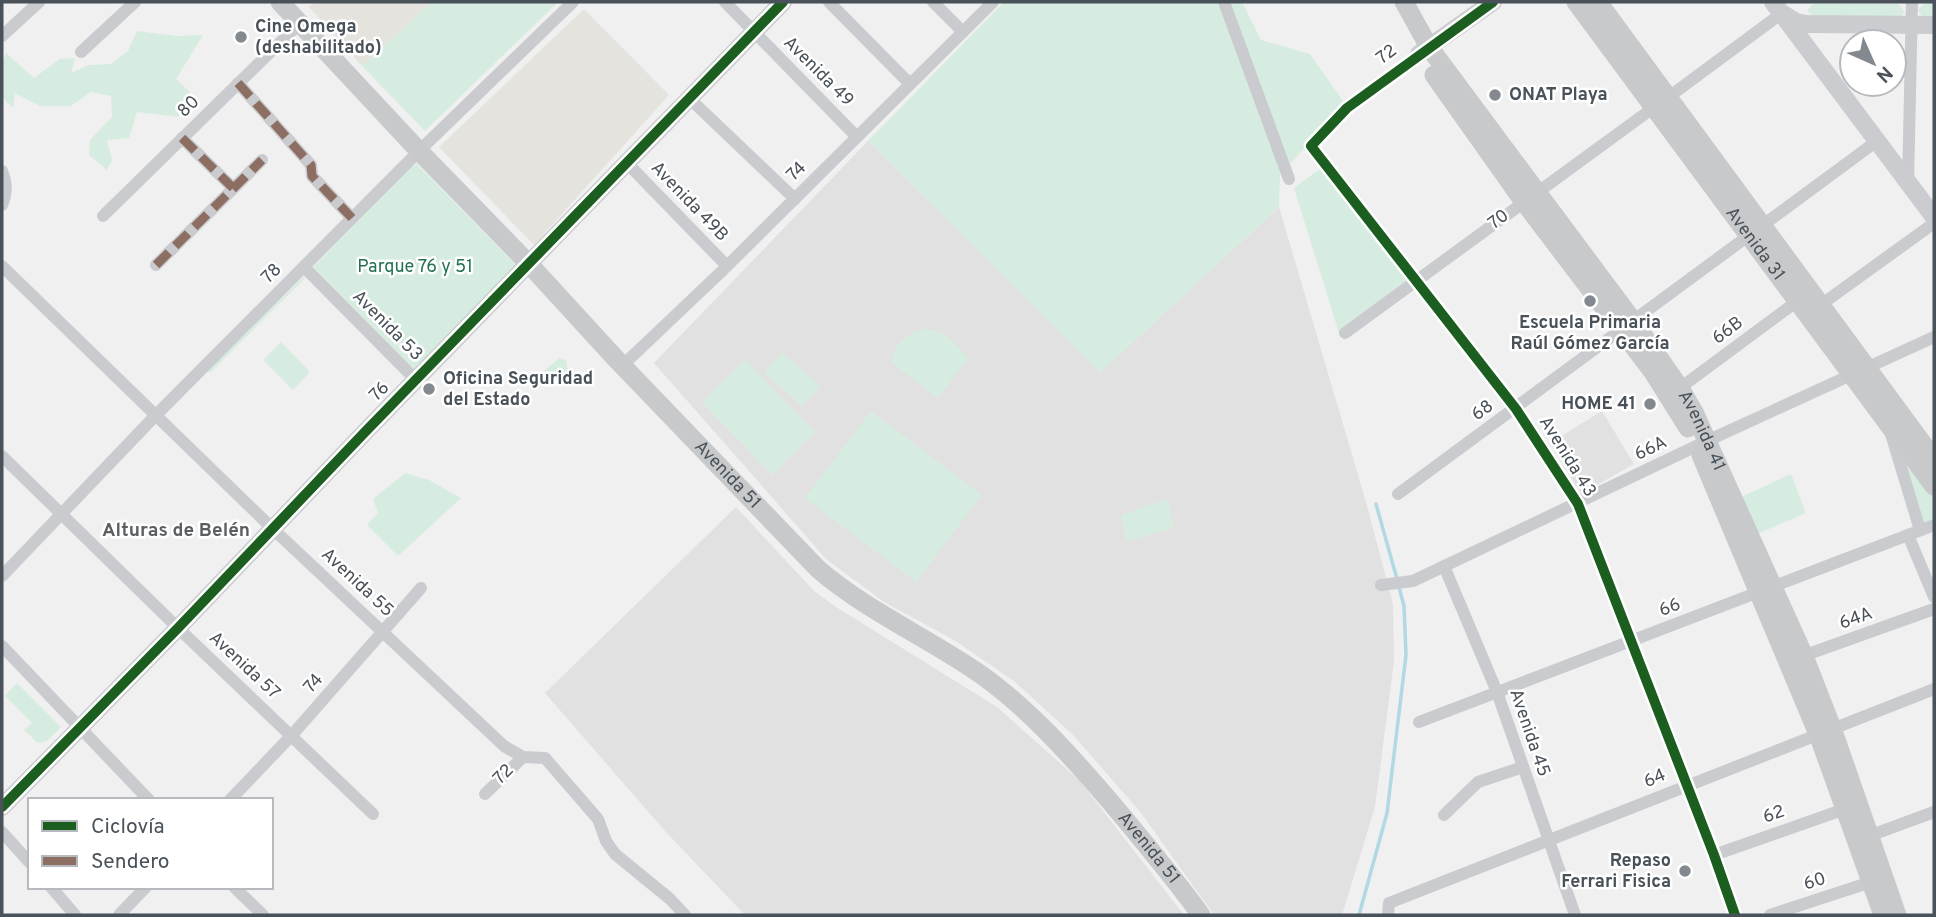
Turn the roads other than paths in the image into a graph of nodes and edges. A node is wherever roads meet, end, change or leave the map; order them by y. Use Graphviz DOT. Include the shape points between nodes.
graph roads {
  1 [pos="39,2"];
  2 [pos="282,2"];
  3 [pos="573,2"];
  4 [pos="724,2"];
  5 [pos="783,2"];
  6 [pos="829,2"];
  7 [pos="933,2"];
  8 [pos="993,2"];
  9 [pos="1224,2"];
  10 [pos="1390,2"];
  11 [pos="1404,2"];
  12 [pos="1493,2"];
  13 [pos="1576,2"];
  14 [pos="1598,2"];
  15 [pos="1912,2"];
  16 [pos="127,5"];
  17 [pos="1781,6"];
  18 [pos="300,23"];
  19 [pos="1911,24"];
  20 [pos="1934,25"];
  21 [pos="754,32"];
  22 [pos="962,32"];
  23 [pos="2,36"];
  24 [pos="1424,50"];
  25 [pos="81,52"];
  26 [pos="238,83"];
  27 [pos="910,84"];
  28 [pos="689,98"];
  29 [pos="1661,102"];
  30 [pos="858,136"];
  31 [pos="182,138"];
  32 [pos="1877,141"];
  33 [pos="1311,146"];
  34 [pos="419,151"];
  35 [pos="262,160"];
  36 [pos="626,162"];
  37 [pos="2,171"];
  38 [pos="1289,179"];
  39 [pos="1908,183"];
  40 [pos="233,188"];
  41 [pos="1531,197"];
  42 [pos="1927,198"];
  43 [pos="795,199"];
  44 [pos="2,205"];
  45 [pos="103,216"];
  46 [pos="1934,217"];
  47 [pos="352,219"];
  48 [pos="1934,223"];
  49 [pos="1756,230"];
  50 [pos="529,264"];
  51 [pos="156,265"];
  52 [pos="2,266"];
  53 [pos="727,266"];
  54 [pos="304,267"];
  55 [pos="1417,280"];
  56 [pos="1796,302"];
  57 [pos="1822,304"];
  58 [pos="1627,325"];
  59 [pos="1345,332"];
  60 [pos="1934,337"];
  61 [pos="622,365"];
  62 [pos="1861,372"];
  63 [pos="416,380"];
  64 [pos="1680,388"];
  65 [pos="1516,408"];
  66 [pos="156,415"];
  67 [pos="1888,424"];
  68 [pos="1703,443"];
  69 [pos="2,456"];
  70 [pos="1934,459"];
  71 [pos="1934,486"];
  72 [pos="1398,494"];
  73 [pos="1578,504"];
  74 [pos="63,514"];
  75 [pos="1934,525"];
  76 [pos="273,529"];
  77 [pos="1914,532"];
  78 [pos="1444,566"];
  79 [pos="2,576"];
  80 [pos="1381,586"];
  81 [pos="421,588"];
  82 [pos="1765,589"];
  83 [pos="1934,597"];
  84 [pos="1934,609"];
  85 [pos="178,628"];
  86 [pos="383,631"];
  87 [pos="1632,642"];
  88 [pos="2,646"];
  89 [pos="1796,658"];
  90 [pos="1934,689"];
  91 [pos="1497,692"];
  92 [pos="1419,722"];
  93 [pos="80,727"];
  94 [pos="1825,731"];
  95 [pos="292,735"];
  96 [pos="523,757"];
  97 [pos="1523,767"];
  98 [pos="1687,785"];
  99 [pos="485,794"];
  100 [pos="147,798"];
  101 [pos="232,798"];
  102 [pos="2,807"];
  103 [pos="1845,809"];
  104 [pos="1934,812"];
  105 [pos="373,814"];
  106 [pos="1444,815"];
  107 [pos="2,832"];
  108 [pos="1869,836"];
  109 [pos="1549,842"];
  110 [pos="1714,855"];
  111 [pos="28,861"];
  112 [pos="1871,882"];
  113 [pos="53,889"];
  114 [pos="144,889"];
  115 [pos="236,889"];
  116 [pos="1389,909"];
  117 [pos="75,915"];
  118 [pos="119,915"];
  119 [pos="262,915"];
  120 [pos="685,915"];
  121 [pos="1201,915"];
  122 [pos="1576,915"];
  123 [pos="1735,915"];
  124 [pos="1770,915"];
  125 [pos="1882,915"];
  126 [pos="1897,915"];
  1 -- 23 [label="street"];
  2 -- 18 [label="main road, Avenida 51"];
  3 -- 34 [label="street, 78"];
  4 -- 21 [label="street, Avenida 49"];
  5 -- 21 [label="street, 76"];
  6 -- 27 [label="street"];
  7 -- 22 [label="street"];
  8 -- 22 [label="street, 74"];
  9 -- 38 [label="street"];
  10 -- 24 [label="main road, Avenida 41"];
  11 -- 24 [label="main road, Avenida 41"];
  12 -- 24 [label="street, 72"];
  13 -- 29 [label="main road, Avenida 31"];
  14 -- 29 [label="main road, Avenida 31"];
  15 -- 19 [label="street"];
  16 -- 25 [label="street"];
  17 -- 19 [label="street" via="1797,22 1807,24"];
  17 -- 29 [label="street, 70"];
  17 -- 32 [label="street"];
  18 -- 26 [label="street, 80"];
  18 -- 34 [label="main road, Avenida 51"];
  19 -- 20 [label="street"];
  19 -- 39 [label="street"];
  21 -- 28 [label="street, 76"];
  21 -- 30 [label="street, Avenida 49"];
  22 -- 27 [label="street, 74"];
  24 -- 33 [label="street, 72" via="1347,108"];
  24 -- 41 [label="main road, Avenida 41"];
  26 -- 31 [label="street, 80"];
  26 -- 47 [label="street"];
  27 -- 30 [label="street, 74"];
  28 -- 36 [label="street, 76"];
  28 -- 43 [label="street"];
  29 -- 41 [label="street, 70"];
  29 -- 49 [label="main road, Avenida 31"];
  30 -- 43 [label="street, 74"];
  31 -- 40 [label="street"];
  31 -- 45 [label="street, 80"];
  32 -- 39 [label="street"];
  32 -- 49 [label="street, 68"];
  33 -- 55 [label="street, Avenida 43"];
  34 -- 47 [label="street, 78"];
  34 -- 50 [label="main road, Avenida 51"];
  35 -- 40 [label="street"];
  36 -- 50 [label="street, 76"];
  36 -- 53 [label="street, Avenida 49B"];
  37 -- 44 [label="street" via="6,182"];
  39 -- 42 [label="street"];
  40 -- 51 [label="street"];
  41 -- 55 [label="street, 70"];
  41 -- 58 [label="main road, Avenida 41"];
  42 -- 46 [label="street"];
  43 -- 53 [label="street, 74"];
  47 -- 54 [label="street, 78"];
  48 -- 57 [label="street"];
  49 -- 56 [label="main road, Avenida 31"];
  49 -- 57 [label="main road, Avenida 31"];
  49 -- 58 [label="street, 68"];
  50 -- 61 [label="main road, Avenida 51"];
  50 -- 63 [label="street, 76"];
  52 -- 66 [label="street, Avenida 55"];
  53 -- 61 [label="street, 74"];
  54 -- 63 [label="street, Avenida 53"];
  54 -- 66 [label="street, 78"];
  55 -- 59 [label="street, 70"];
  55 -- 65 [label="street, Avenida 43"];
  56 -- 62 [label="main road, Avenida 31"];
  56 -- 64 [label="street, 66B"];
  57 -- 62 [label="main road, Avenida 31"];
  58 -- 64 [label="main road, Avenida 41"];
  58 -- 65 [label="street, 68"];
  58 -- 68 [label="main road, Avenida 41"];
  60 -- 62 [label="street, 66A"];
  61 -- 121 [label="main road, Avenida 51" via="841,589 984,677 1045,730 1137,833"];
  62 -- 67 [label="main road, Avenida 31"];
  62 -- 68 [label="street, 66A"];
  62 -- 70 [label="main road, Avenida 31"];
  63 -- 76 [label="street, 76"];
  64 -- 68 [label="main road, Avenida 41"];
  65 -- 72 [label="street, 68"];
  65 -- 73 [label="street, Avenida 43"];
  66 -- 74 [label="street, 78"];
  66 -- 76 [label="street, Avenida 55"];
  67 -- 71 [label="main road, Avenida 31"];
  67 -- 77 [label="street"];
  68 -- 73 [label="street, 66A"];
  68 -- 82 [label="main road, Avenida 41"];
  69 -- 74 [label="street, Avenida 57"];
  73 -- 78 [label="street, 66A"];
  73 -- 87 [label="street, Avenida 43"];
  74 -- 79 [label="street, 78"];
  74 -- 85 [label="street, Avenida 57"];
  75 -- 77 [label="street, 66"];
  76 -- 85 [label="street, 76"];
  76 -- 86 [label="street, Avenida 55"];
  77 -- 82 [label="street, 66"];
  77 -- 83 [label="street"];
  78 -- 80 [label="street, 66A" via="1413,581"];
  78 -- 91 [label="street, Avenida 45"];
  81 -- 86 [label="street, 74"];
  82 -- 87 [label="street, 66"];
  82 -- 89 [label="main road, Avenida 41"];
  84 -- 89 [label="street, 64A"];
  85 -- 93 [label="street, 76"];
  85 -- 95 [label="street, Avenida 57"];
  86 -- 95 [label="street, 74"];
  86 -- 96 [label="street, Avenida 55" via="504,746"];
  87 -- 91 [label="street, 66"];
  87 -- 98 [label="street, Avenida 43"];
  88 -- 93 [label="street"];
  89 -- 94 [label="main road, Avenida 41"];
  90 -- 94 [label="street, 64"];
  91 -- 92 [label="street, 66"];
  91 -- 97 [label="street, Avenida 45"];
  93 -- 100 [label="street"];
  93 -- 102 [label="street, 76"];
  94 -- 98 [label="street, 64"];
  94 -- 103 [label="main road, Avenida 41"];
  94 -- 108 [label="main road, Avenida 41"];
  95 -- 101 [label="street, 74"];
  95 -- 105 [label="street, Avenida 57"];
  96 -- 99 [label="street, 72"];
  96 -- 120 [label="street, Avenida 55" via="545,758 598,819 615,854"];
  97 -- 106 [label="street" via="1478,782"];
  97 -- 109 [label="street, Avenida 45"];
  98 -- 109 [label="street, 64"];
  98 -- 110 [label="street, Avenida 43"];
  103 -- 110 [label="street, 62"];
  103 -- 112 [label="main road, Avenida 41"];
  104 -- 108 [label="street"];
  107 -- 111 [label="street"];
  108 -- 126 [label="main road, Avenida 41"];
  109 -- 116 [label="street, 64"];
  109 -- 122 [label="street, Avenida 45"];
  110 -- 123 [label="street, Avenida 43"];
  112 -- 124 [label="street, 60"];
  112 -- 125 [label="main road, Avenida 41"];
  113 -- 117 [label="street"];
  114 -- 118 [label="street"];
  115 -- 119 [label="street"];
}
